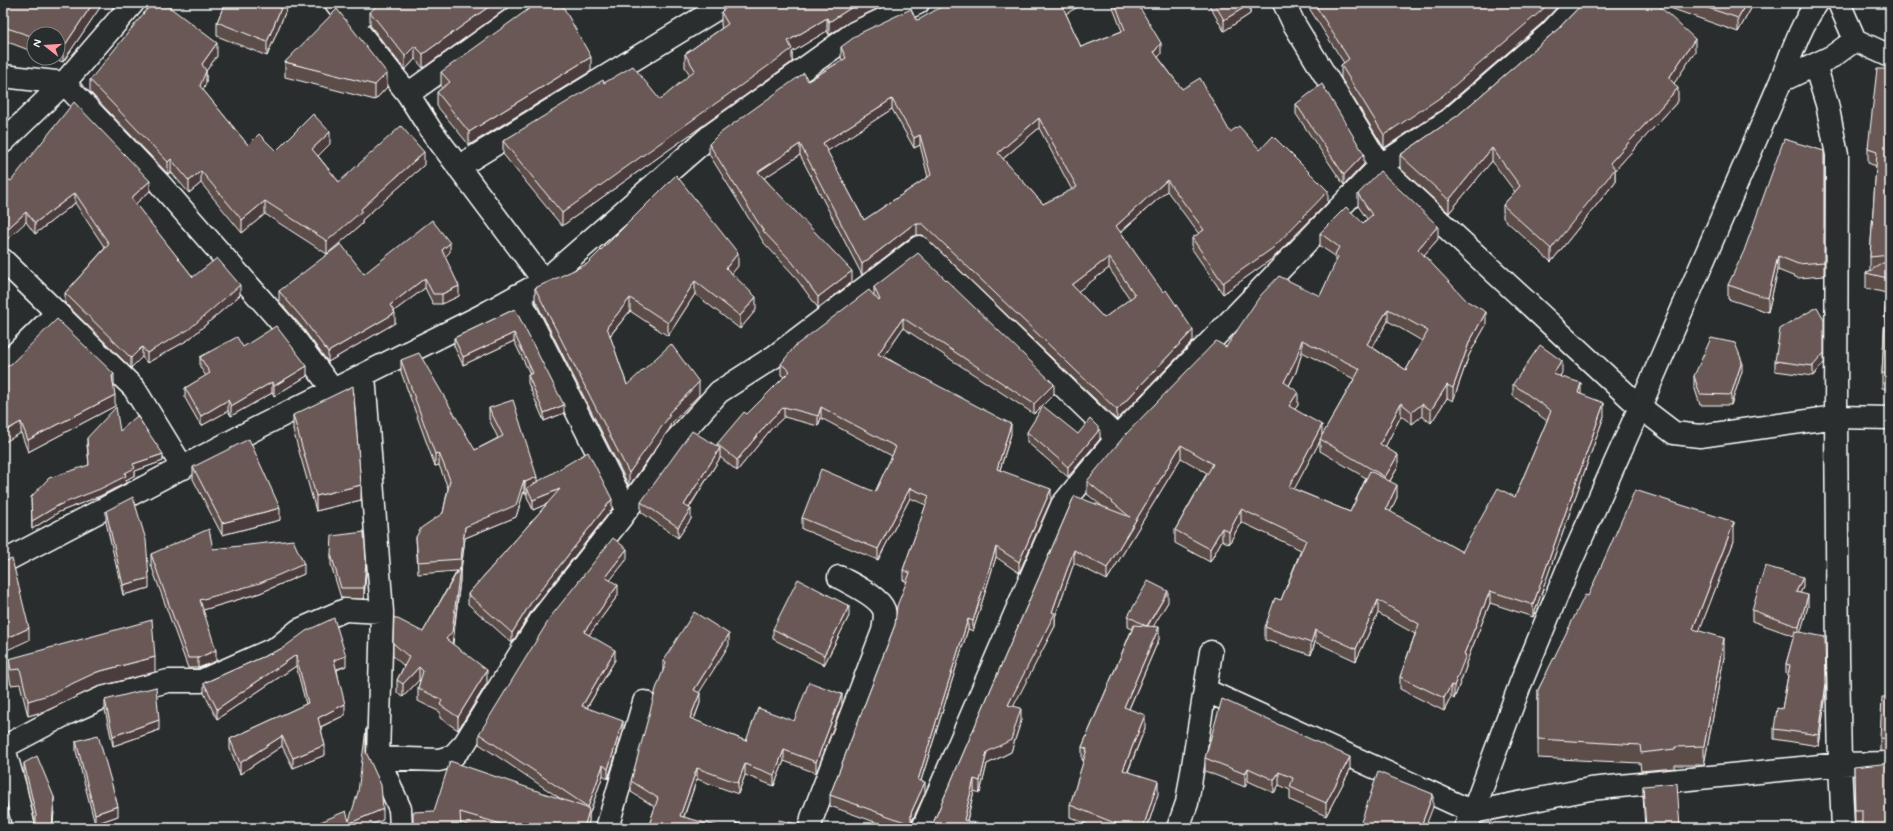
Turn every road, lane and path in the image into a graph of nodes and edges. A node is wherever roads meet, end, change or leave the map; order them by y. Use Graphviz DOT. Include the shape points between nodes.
graph roads {
  1 [pos="133,3"];
  2 [pos="336,3"];
  3 [pos="379,3"];
  4 [pos="535,3"];
  5 [pos="1284,3"];
  6 [pos="1578,3"];
  7 [pos="1817,3"];
  8 [pos="1839,3"];
  9 [pos="721,4"];
  10 [pos="914,4"];
  11 [pos="352,23"];
  12 [pos="1855,40"];
  13 [pos="1890,56"];
  14 [pos="1815,65"];
  15 [pos="3,76"];
  16 [pos="1781,81"];
  17 [pos="64,83"];
  18 [pos="408,94"];
  19 [pos="3,142"];
  20 [pos="1380,166"];
  21 [pos="458,167"];
  22 [pos="3,260"];
  23 [pos="544,281"];
  24 [pos="518,295"];
  25 [pos="57,313"];
  26 [pos="3,366"];
  27 [pos="364,375"];
  28 [pos="333,390"];
  29 [pos="1640,407"];
  30 [pos="1836,417"];
  31 [pos="1890,418"];
  32 [pos="1117,438"];
  33 [pos="183,468"];
  34 [pos="626,509"];
  35 [pos="3,562"];
  36 [pos="839,577"];
  37 [pos="382,612"];
  38 [pos="1211,652"];
  39 [pos="1205,690"];
  40 [pos="644,702"];
  41 [pos="4,746"];
  42 [pos="378,758"];
  43 [pos="1890,763"];
  44 [pos="1840,764"];
  45 [pos="1469,820"];
  46 [pos="24,828"];
  47 [pos="401,828"];
  48 [pos="607,828"];
  49 [pos="810,828"];
  50 [pos="923,828"];
  51 [pos="1178,828"];
  52 [pos="1843,828"];
  1 -- 17 [label="street"];
  2 -- 11 [label="street"];
  3 -- 11 [label="street"];
  4 -- 18 [label="street"];
  5 -- 20 [label="street" via="1294,24"];
  6 -- 20 [label="street" via="1550,33 1449,120"];
  7 -- 16 [label="street" via="1810,12"];
  8 -- 12 [label="street"];
  9 -- 21 [label="street"];
  10 -- 23 [label="street" via="854,33 711,135"];
  11 -- 18 [label="street"];
  12 -- 13 [label="street"];
  12 -- 14 [label="street"];
  14 -- 16 [label="street"];
  14 -- 30 [label="street" via="1827,104 1837,155"];
  15 -- 17 [label="street"];
  16 -- 29 [label="street"];
  17 -- 19 [label="street"];
  17 -- 28 [label="street" via="159,183 292,335"];
  18 -- 21 [label="street" via="430,130"];
  20 -- 29 [label="street"];
  20 -- 32 [label="street"];
  21 -- 23 [label="street"];
  22 -- 25 [label="street"];
  23 -- 24 [label="street"];
  24 -- 27 [label="street"];
  24 -- 34 [label="street"];
  25 -- 26 [label="street"];
  25 -- 33 [label="street" via="134,388"];
  27 -- 28 [label="street"];
  27 -- 37 [label="street"];
  28 -- 33 [label="street"];
  29 -- 30 [label="street" via="1674,433 1700,436"];
  29 -- 45 [label="street" via="1568,568"];
  30 -- 31 [label="street"];
  30 -- 44 [label="street"];
  32 -- 34 [label="street" via="919,248 775,356 719,392 674,442"];
  32 -- 50 [label="street" via="1062,504"];
  33 -- 35 [label="street"];
  34 -- 42 [label="street" via="542,618 465,743 453,756 439,760"];
  36 -- 49 [label="street" via="878,600 884,608 886,618"];
  37 -- 41 [label="street" via="345,610 299,630 278,647 201,681 168,682 102,698"];
  37 -- 42 [label="street"];
  38 -- 39 [label="street"];
  39 -- 45 [label="street"];
  39 -- 51 [label="street" via="1187,803"];
  40 -- 48 [label="street"];
  41 -- 46 [label="street"];
  42 -- 47 [label="street" via="400,809"];
  43 -- 44 [label="street"];
  44 -- 45 [label="street" via="1590,789"];
  44 -- 52 [label="street"];
}
